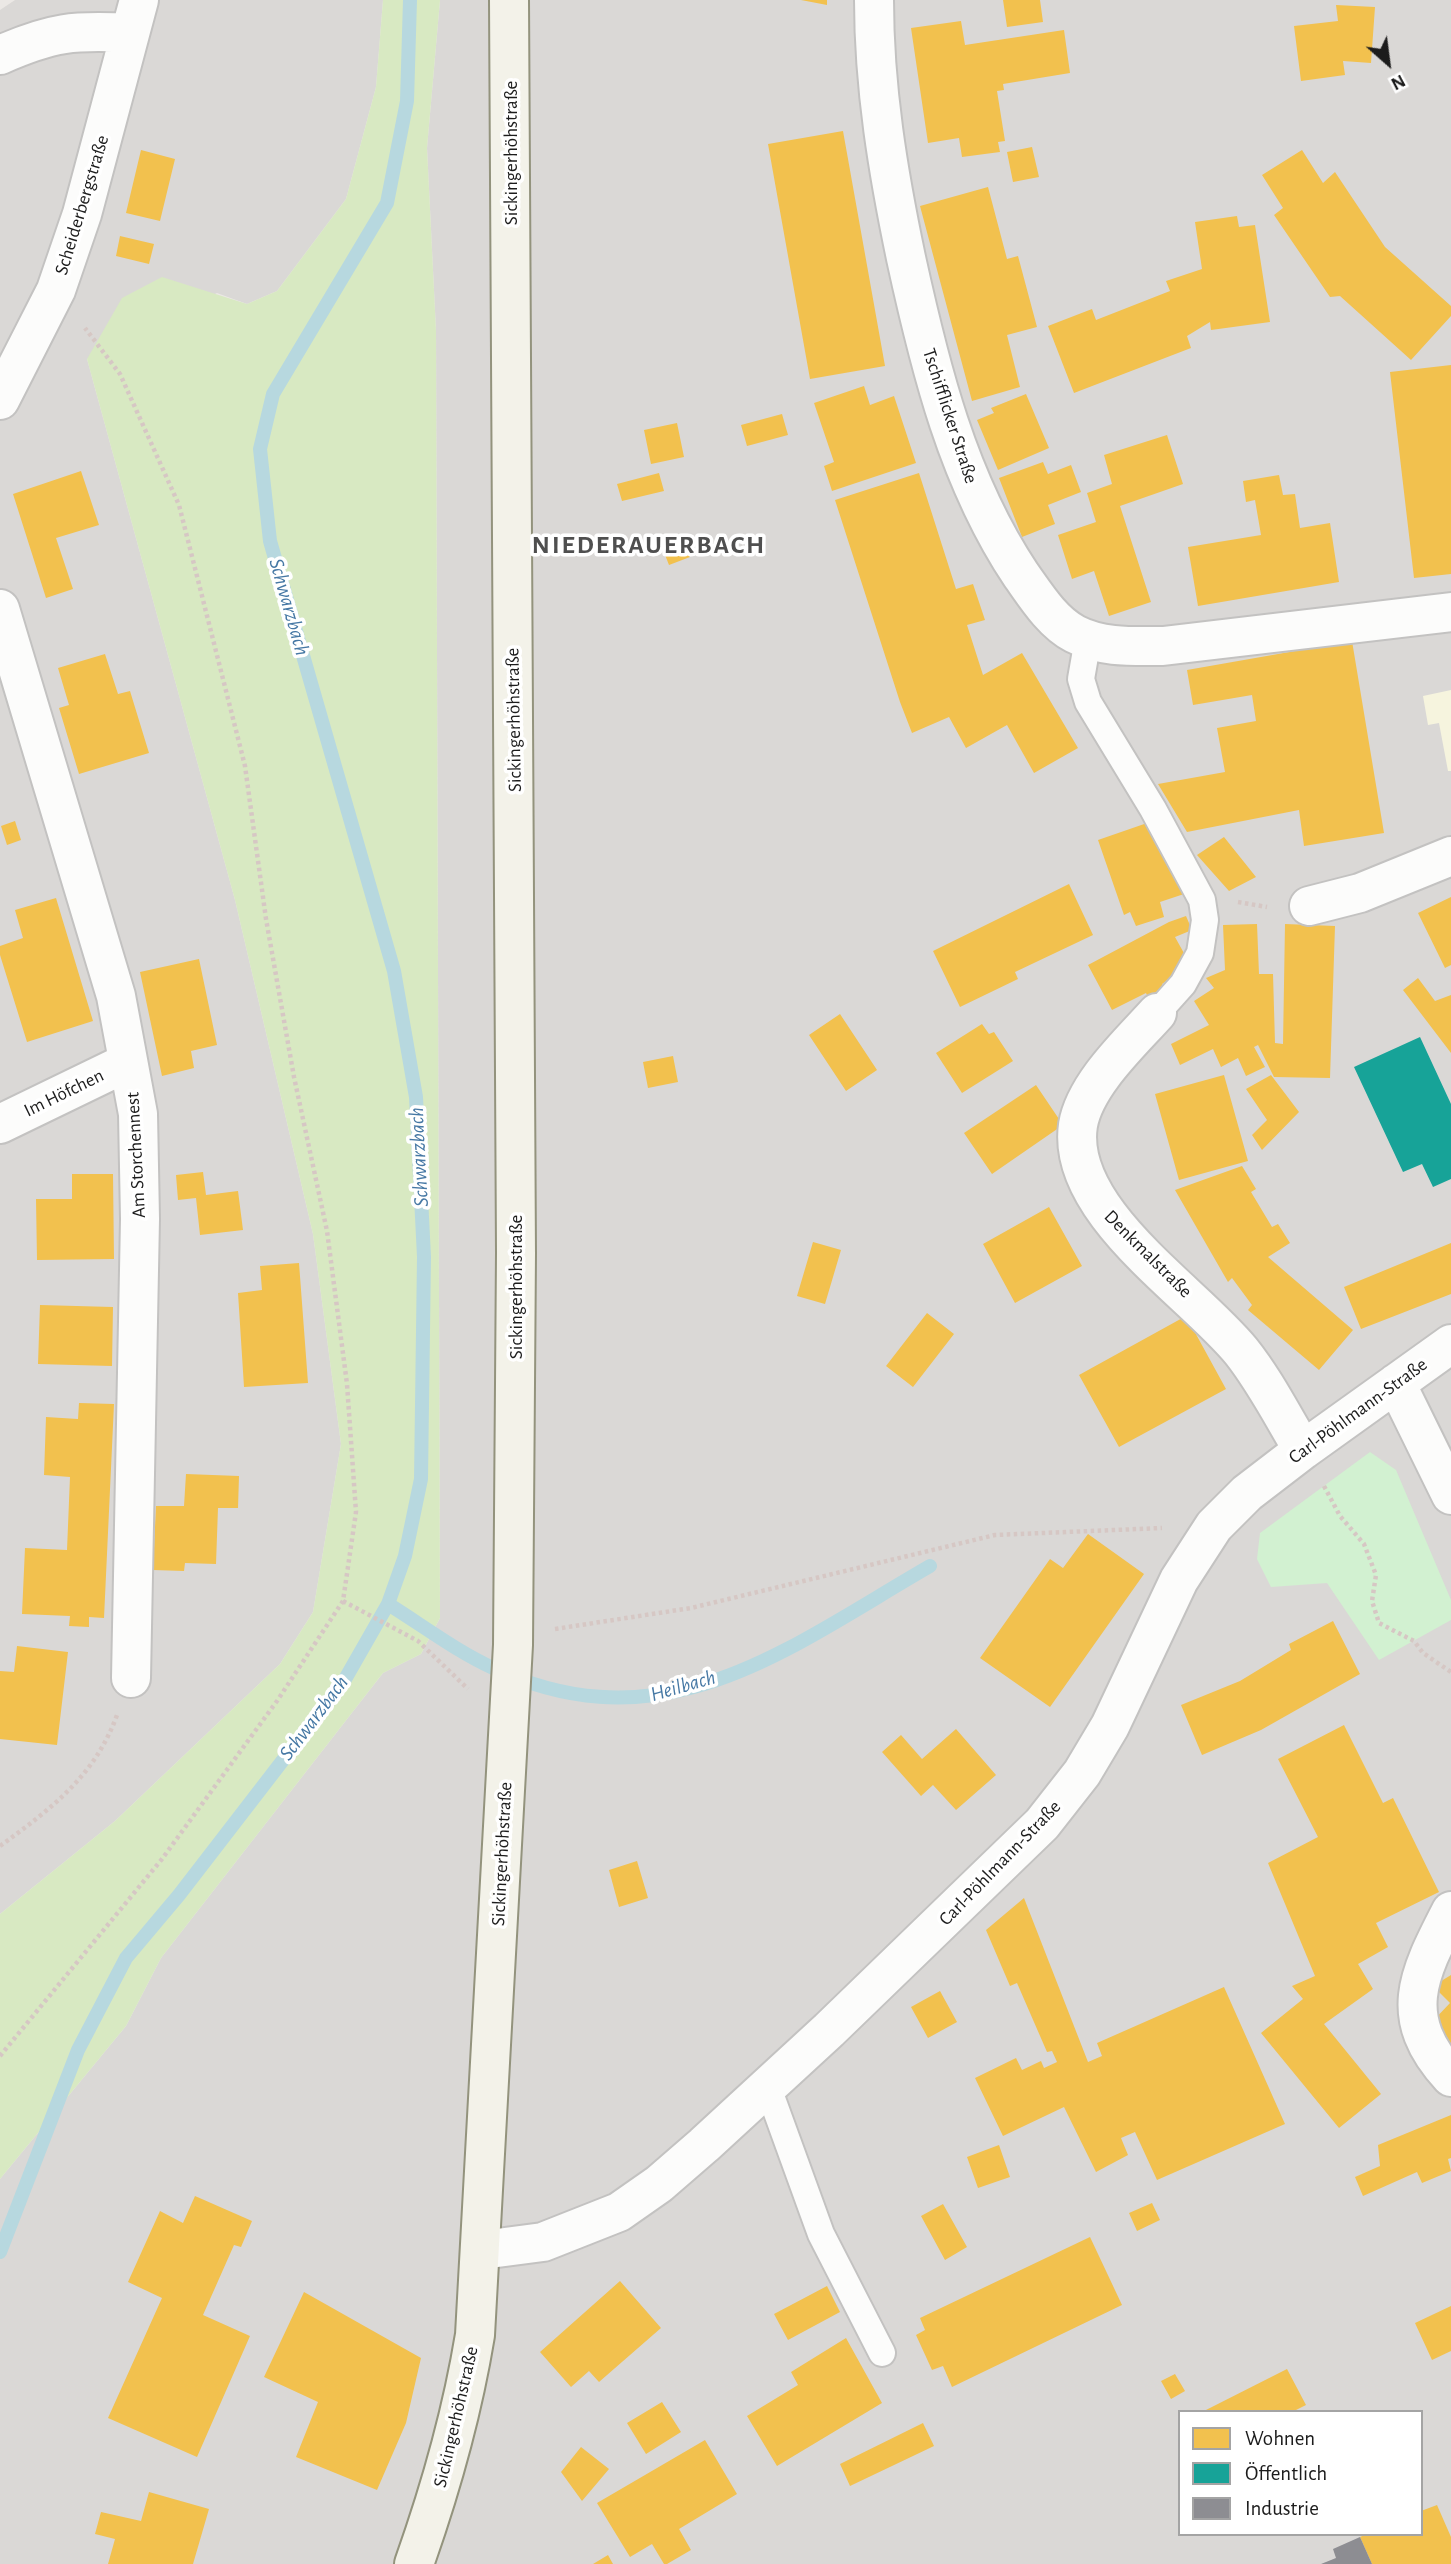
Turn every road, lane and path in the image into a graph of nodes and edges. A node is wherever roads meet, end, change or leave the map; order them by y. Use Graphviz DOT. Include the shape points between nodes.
graph roads {
  1 [pos="509,0"];
  2 [pos="874,0"];
  3 [pos="135,16"];
  4 [pos="0,55"];
  5 [pos="56,290"];
  6 [pos="0,400"];
  7 [pos="0,609"];
  8 [pos="1451,612"];
  9 [pos="1088,639"];
  10 [pos="1451,856"];
  11 [pos="1202,900"];
  12 [pos="1310,906"];
  13 [pos="1157,1013"];
  14 [pos="128,1062"];
  15 [pos="0,1124"];
  16 [pos="1451,1344"];
  17 [pos="1396,1383"];
  18 [pos="1303,1450"];
  19 [pos="1451,1495"];
  20 [pos="1214,1526"];
  21 [pos="343,1601"];
  22 [pos="512,1640"];
  23 [pos="1451,1672"];
  24 [pos="131,1678"];
  25 [pos="474,1694"];
  26 [pos="0,1846"];
  27 [pos="1451,1911"];
  28 [pos="0,2056"];
  29 [pos="1451,2077"];
  30 [pos="766,2085"];
  31 [pos="482,2250"];
  32 [pos="882,2353"];
  33 [pos="414,2564"];
  1 -- 22 [label="main road, Sickingerhöhstraße" via="516,1225"];
  2 -- 9 [label="street, Tschifflicker Straße" via="876,88 889,176 916,301 967,476 1000,544 1042,605 1073,633"];
  3 -- 4 [label="street" via="32,41"];
  3 -- 5 [label="street, Scheiderbergstraße" via="82,214"];
  5 -- 6 [label="street, Scheiderbergstraße"];
  5 -- 21 [label="path" via="120,374 179,505 245,766 266,919 327,1231 347,1384 356,1512"];
  7 -- 14 [label="street, Am Storchennest" via="116,996"];
  8 -- 9 [label="street, Tschifflicker Straße" via="1163,646 1121,647"];
  9 -- 11 [label="lane, Denkmalstraße" via="1081,679 1088,702"];
  10 -- 12 [label="street" via="1384,885"];
  11 -- 12 [label="path" via="1216,896 1273,908"];
  11 -- 13 [label="lane, Denkmalstraße" via="1205,920 1200,953 1183,984"];
  13 -- 18 [label="street, Denkmalstraße" via="1105,1071 1086,1105 1079,1125 1079,1152 1086,1177 1098,1203 1129,1240 1242,1352"];
  14 -- 15 [label="street, Im Höfchen"];
  14 -- 24 [label="street, Am Storchennest" via="138,1114 140,1219"];
  16 -- 17 [label="street, Carl-Pöhlmann-Straße"];
  17 -- 18 [label="street, Carl-Pöhlmann-Straße"];
  17 -- 19 [label="street"];
  18 -- 20 [label="street, Carl-Pöhlmann-Straße" via="1247,1493"];
  18 -- 23 [label="path" via="1340,1516 1364,1544 1376,1575 1372,1601 1379,1623 1414,1641"];
  20 -- 22 [label="path" via="995,1535 691,1608"];
  20 -- 30 [label="street, Carl-Pöhlmann-Straße" via="1179,1580 1111,1726 1042,1824 829,2031"];
  21 -- 25 [label="path" via="418,1641"];
  21 -- 28 [label="path" via="162,1859"];
  22 -- 31 [label="main road, Sickingerhöhstraße"];
  24 -- 26 [label="path" via="106,1745 76,1786"];
  27 -- 29 [label="street" via="1416,1992 1420,2030"];
  30 -- 31 [label="street, Carl-Pöhlmann-Straße" via="686,2161 619,2212 543,2242"];
  30 -- 32 [label="lane" via="821,2234"];
  31 -- 33 [label="main road, Sickingerhöhstraße" via="464,2401"];
}
